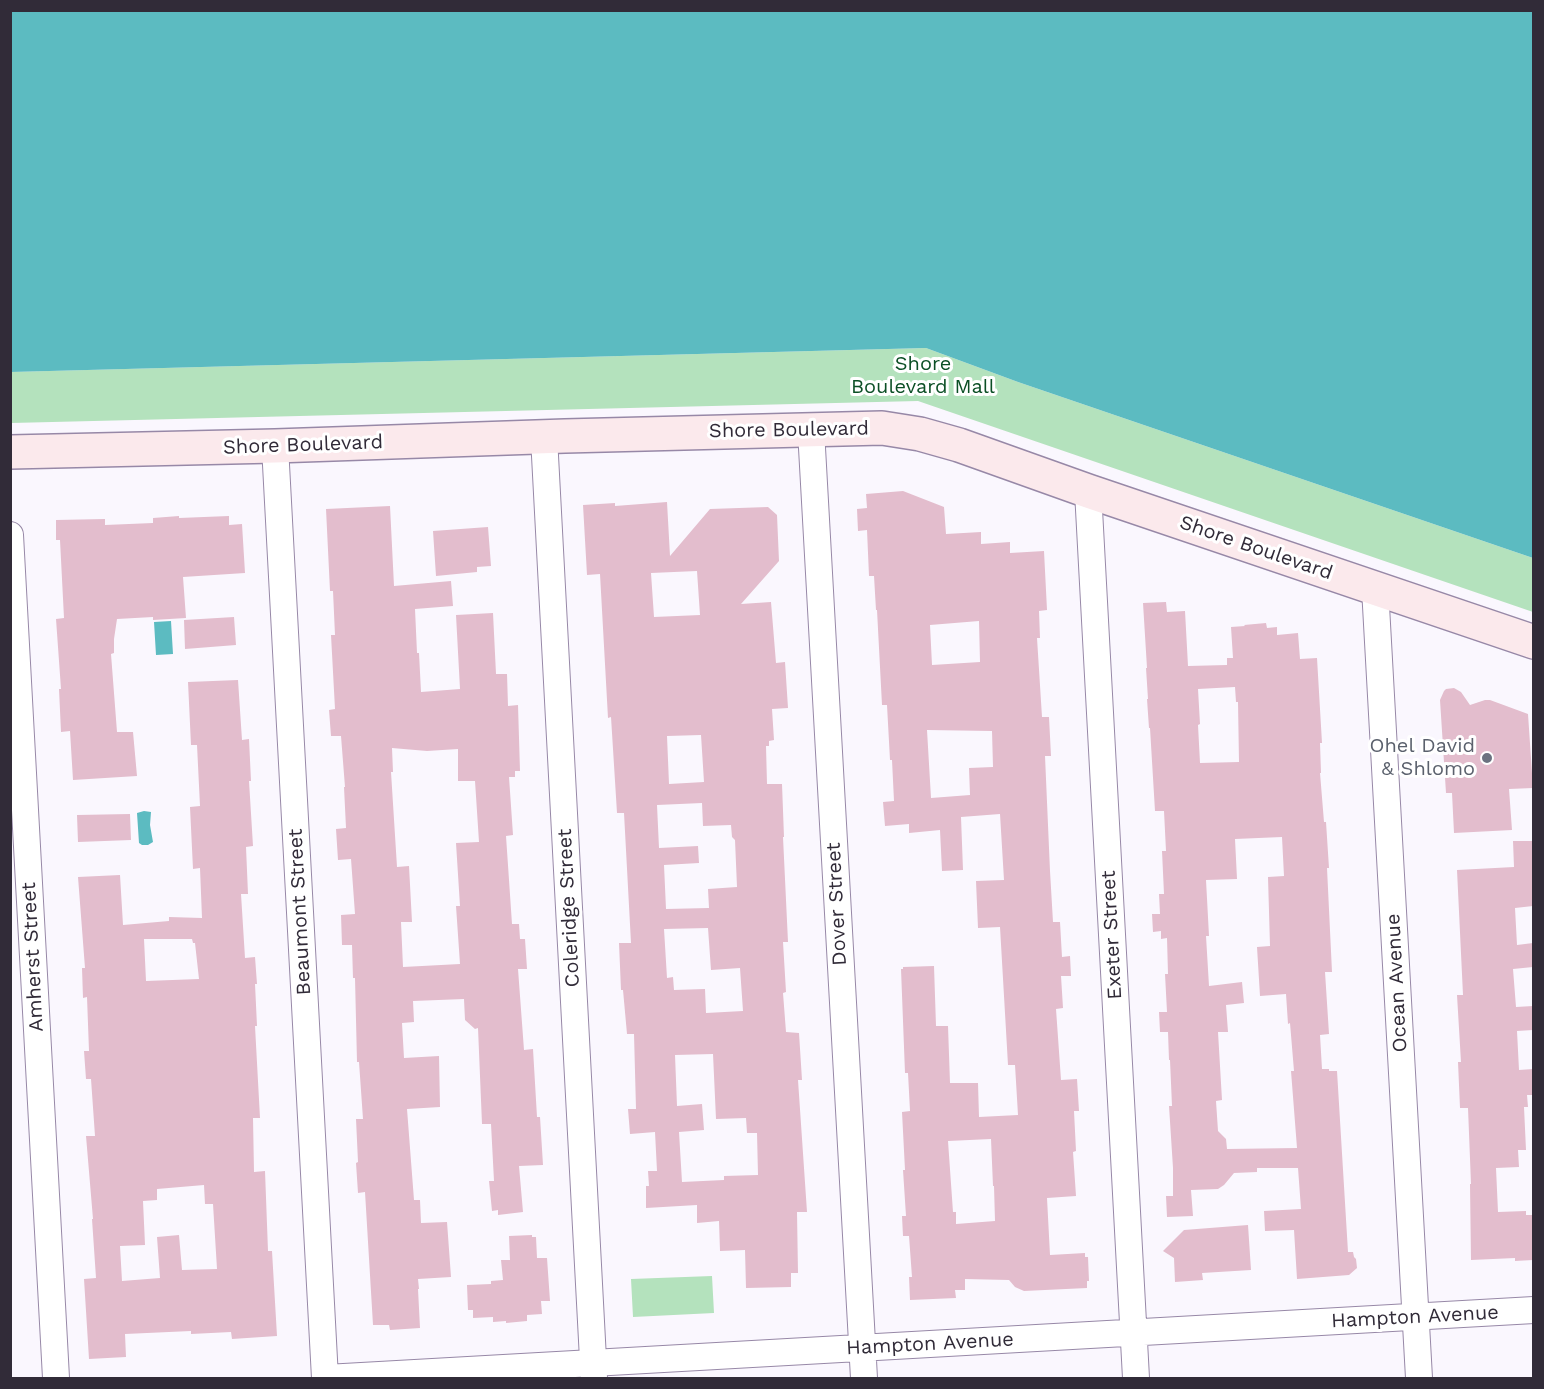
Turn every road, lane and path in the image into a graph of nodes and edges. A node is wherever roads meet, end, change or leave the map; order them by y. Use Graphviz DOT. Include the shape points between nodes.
graph roads {
  1 [pos="811,430"];
  2 [pos="544,437"];
  3 [pos="275,446"];
  4 [pos="10,452"];
  5 [pos="1088,491"];
  6 [pos="10,535"];
  7 [pos="1375,588"];
  8 [pos="1533,642"];
  9 [pos="1533,1310"];
  10 [pos="1416,1317"];
  11 [pos="1133,1333"];
  12 [pos="862,1348"];
  13 [pos="594,1371"];
  14 [pos="56,1378"];
  15 [pos="326,1378"];
  16 [pos="864,1378"];
  17 [pos="1136,1378"];
  18 [pos="1419,1378"];
  1 -- 2 [label="main road, Shore Boulevard"];
  1 -- 5 [label="main road, Shore Boulevard" via="882,428 920,434"];
  1 -- 12 [label="street, Dover Street"];
  2 -- 3 [label="main road, Shore Boulevard"];
  2 -- 13 [label="street, Coleridge Street"];
  3 -- 4 [label="main road, Shore Boulevard"];
  3 -- 15 [label="street, Beaumont Street"];
  5 -- 7 [label="main road, Shore Boulevard"];
  5 -- 11 [label="street, Exeter Street"];
  6 -- 14 [label="street, Amherst Street"];
  7 -- 8 [label="main road, Shore Boulevard"];
  7 -- 10 [label="street, Ocean Avenue"];
  9 -- 10 [label="street, Hampton Avenue"];
  10 -- 11 [label="street, Hampton Avenue"];
  10 -- 18 [label="street, Ocean Avenue"];
  11 -- 12 [label="street, Hampton Avenue"];
  11 -- 17 [label="street, Exeter Street"];
  12 -- 13 [label="street, Hampton Avenue"];
  12 -- 16 [label="street, Dover Street"];
  13 -- 15 [label="street, Hampton Avenue"];
}
